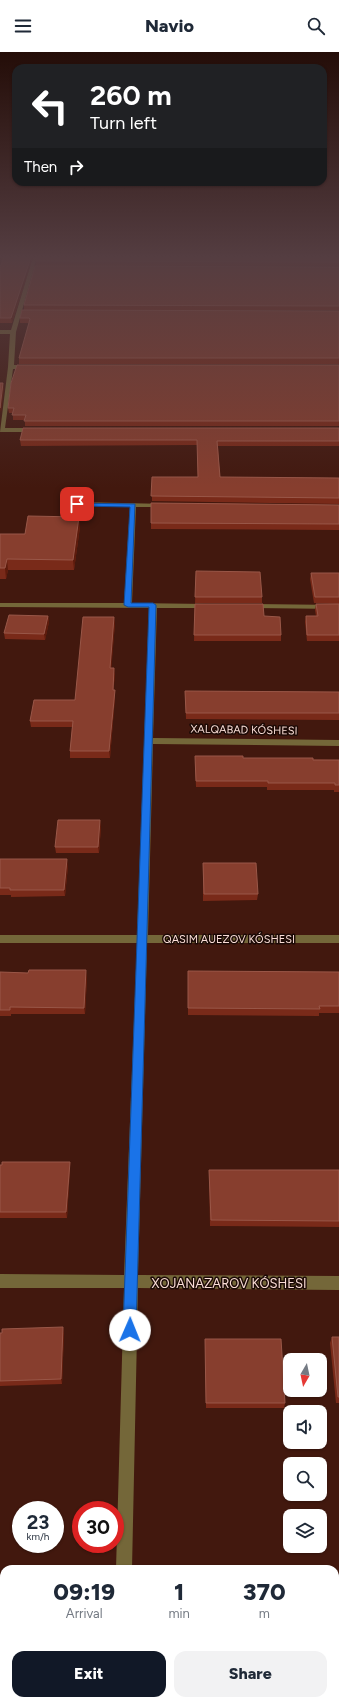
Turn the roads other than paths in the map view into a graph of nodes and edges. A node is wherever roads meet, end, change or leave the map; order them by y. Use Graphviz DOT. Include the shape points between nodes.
graph roads {
  1 [pos="13,334"];
  2 [pos="11,367"];
  3 [pos="34,367"];
  4 [pos="1,430"];
  5 [pos="41,430"];
  6 [pos="77,504"];
  7 [pos="133,505"];
  8 [pos="173,506"];
  9 [pos="0,605"];
  10 [pos="128,605"];
  11 [pos="153,605"];
  12 [pos="215,606"];
  13 [pos="246,606"];
  14 [pos="339,607"];
  15 [pos="149,741"];
  16 [pos="339,743"];
  17 [pos="0,939"];
  18 [pos="142,939"];
  19 [pos="339,939"];
  20 [pos="0,1281"];
  21 [pos="130,1282"];
  22 [pos="339,1283"];
  23 [pos="124,1565"];
  1 -- 2 [label="street"];
  2 -- 3 [label="street"];
  2 -- 4 [label="street" via="6,378"];
  4 -- 5 [label="street"];
  6 -- 7 [label="street"];
  7 -- 8 [label="street"];
  7 -- 10 [label="street"];
  9 -- 10 [label="street"];
  10 -- 11 [label="street"];
  11 -- 12 [label="street"];
  11 -- 15 [label="street"];
  13 -- 14 [label="street"];
  15 -- 16 [label="street, XALQABAD KÓSHESI"];
  15 -- 18 [label="street"];
  17 -- 18 [label="street"];
  18 -- 19 [label="street"];
  18 -- 21 [label="street"];
  20 -- 21 [label="street, XOJANAZAROV KÓSHESI"];
  21 -- 22 [label="street, XOJANAZAROV KÓSHESI"];
  21 -- 23 [label="street"];
}
